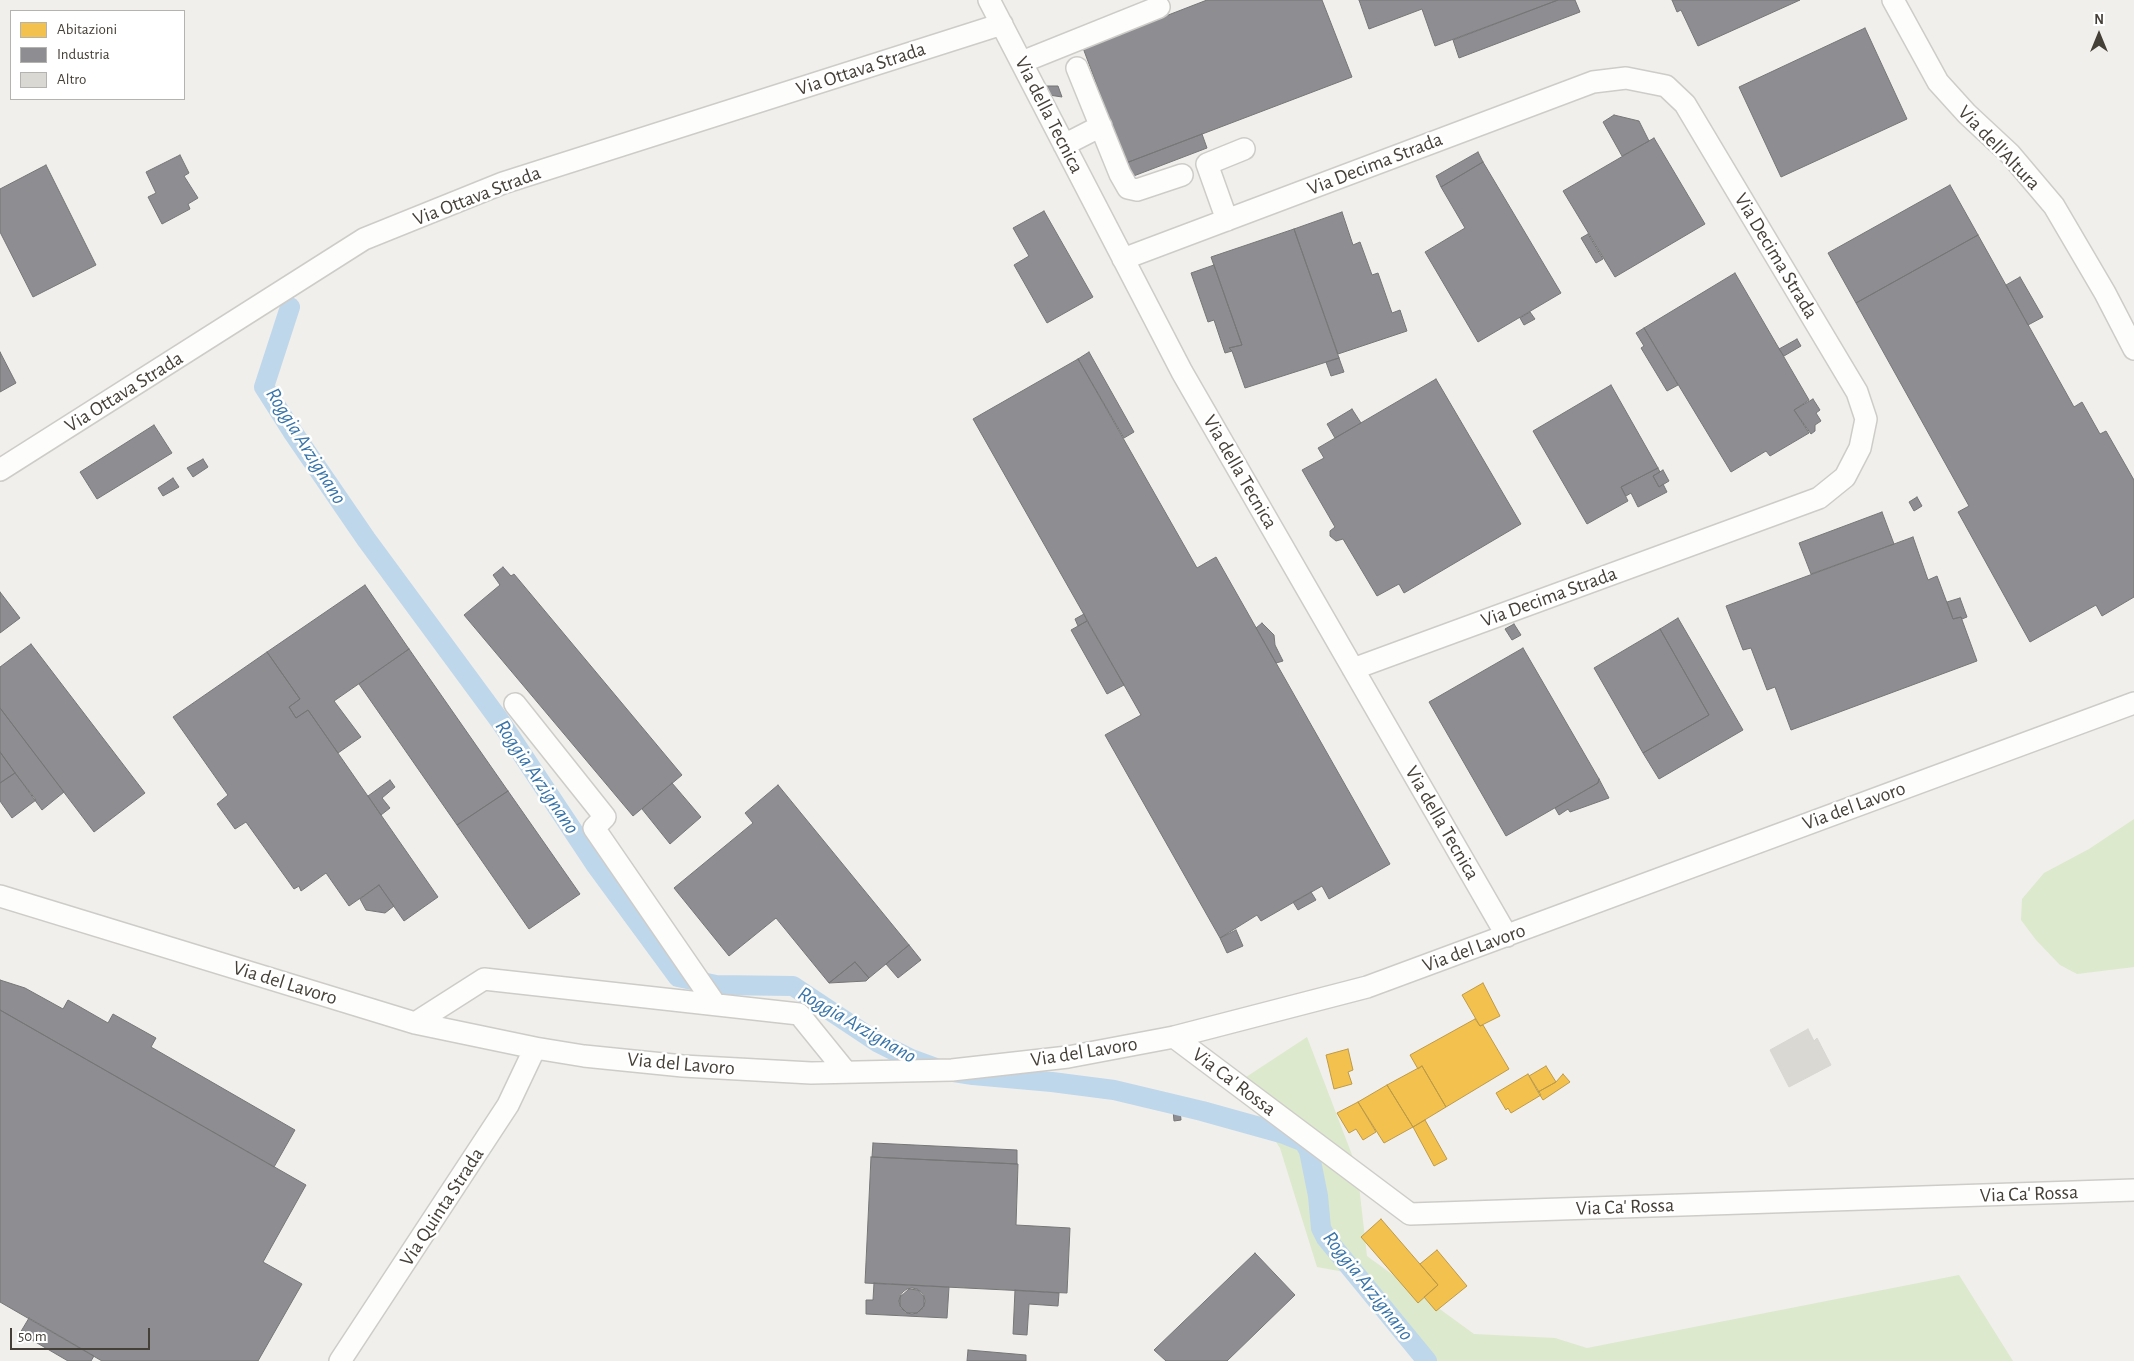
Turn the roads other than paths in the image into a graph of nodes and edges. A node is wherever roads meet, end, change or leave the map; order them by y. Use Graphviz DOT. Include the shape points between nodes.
graph roads {
  1 [pos="989,0"];
  2 [pos="1893,0"];
  3 [pos="1159,7"];
  4 [pos="1002,24"];
  5 [pos="1022,62"];
  6 [pos="1078,68"];
  7 [pos="1101,126"];
  8 [pos="1064,145"];
  9 [pos="1244,149"];
  10 [pos="1182,175"];
  11 [pos="1227,220"];
  12 [pos="1123,258"];
  13 [pos="2134,348"];
  14 [pos="0,470"];
  15 [pos="1353,669"];
  16 [pos="2134,703"];
  17 [pos="515,704"];
  18 [pos="0,896"];
  19 [pos="1507,936"];
  20 [pos="715,1004"];
  21 [pos="415,1023"];
  22 [pos="1174,1037"];
  23 [pos="535,1048"];
  24 [pos="846,1072"];
  25 [pos="2134,1190"];
  26 [pos="340,1361"];
  1 -- 4 [label="street, Via della Tecnica"];
  2 -- 13 [label="street, Via dell'Altura" via="1938,82 2016,159 2054,206"];
  3 -- 5 [label="street"];
  4 -- 5 [label="street, Via della Tecnica"];
  4 -- 14 [label="street, Via Ottava Strada" via="503,183 364,239"];
  5 -- 8 [label="street, Via della Tecnica"];
  6 -- 7 [label="street"];
  7 -- 8 [label="street"];
  7 -- 10 [label="street" via="1128,188 1137,190"];
  8 -- 12 [label="street, Via della Tecnica"];
  9 -- 11 [label="street" via="1207,164"];
  11 -- 12 [label="street, Via Decima Strada"];
  11 -- 15 [label="street, Via Decima Strada" via="1593,82 1626,78 1666,86 1685,104 1857,392 1866,419 1860,448 1845,477 1819,498"];
  12 -- 15 [label="street, Via della Tecnica" via="1182,372"];
  15 -- 19 [label="street, Via della Tecnica"];
  16 -- 19 [label="street, Via del Lavoro"];
  17 -- 20 [label="street" via="605,817 594,828"];
  18 -- 21 [label="street, Via del Lavoro"];
  19 -- 22 [label="street, Via del Lavoro" via="1367,987"];
  20 -- 21 [label="street" via="484,978"];
  20 -- 24 [label="street" via="799,1014"];
  21 -- 23 [label="street, Via del Lavoro"];
  22 -- 24 [label="street, Via del Lavoro" via="1068,1057 962,1069"];
  22 -- 25 [label="street, Via Ca' Rossa" via="1410,1214"];
  23 -- 24 [label="street, Via del Lavoro" via="683,1066"];
  23 -- 26 [label="street, Via Quinta Strada" via="508,1105"];
}
